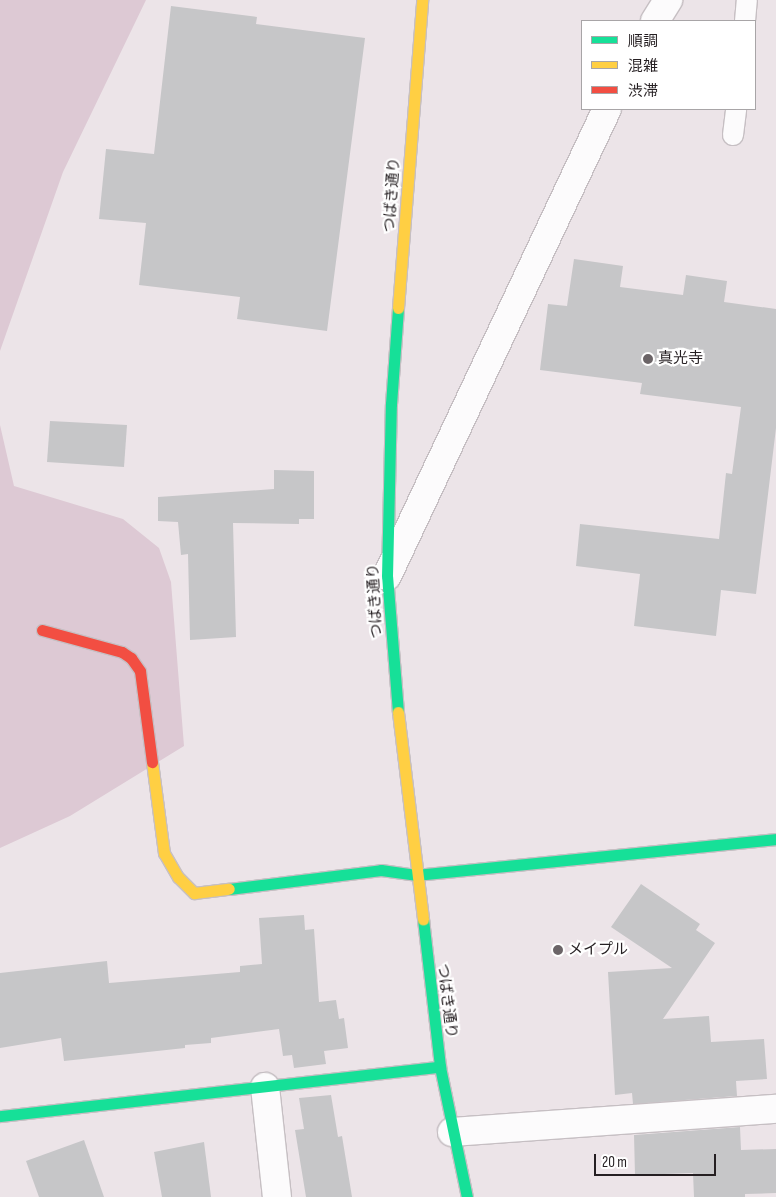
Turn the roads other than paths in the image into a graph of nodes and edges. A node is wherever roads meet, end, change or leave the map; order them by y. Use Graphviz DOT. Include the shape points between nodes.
graph roads {
  1 [pos="422,0"];
  2 [pos="668,0"];
  3 [pos="747,0"];
  4 [pos="656,20"];
  5 [pos="745,20"];
  6 [pos="607,110"];
  7 [pos="736,110"];
  8 [pos="733,135"];
  9 [pos="387,576"];
  10 [pos="42,630"];
  11 [pos="776,839"];
  12 [pos="416,875"];
  13 [pos="440,1068"];
  14 [pos="265,1087"];
  15 [pos="776,1109"];
  16 [pos="0,1116"];
  17 [pos="452,1132"];
  18 [pos="277,1197"];
  19 [pos="467,1197"];
  1 -- 9 [label="street, つばき通り" via="391,404"];
  2 -- 4 [label="street"];
  3 -- 5 [label="lane"];
  6 -- 9 [label="street"];
  7 -- 8 [label="lane"];
  9 -- 12 [label="street, つばき通り"];
  10 -- 12 [label="street" via="122,652 140,671 164,853 178,877 194,893 381,870"];
  11 -- 12 [label="street"];
  12 -- 13 [label="street, つばき通り"];
  13 -- 14 [label="street"];
  13 -- 17 [label="street, つばき通り"];
  14 -- 16 [label="street"];
  14 -- 18 [label="street"];
  15 -- 17 [label="street"];
  17 -- 19 [label="street, つばき通り"];
}
